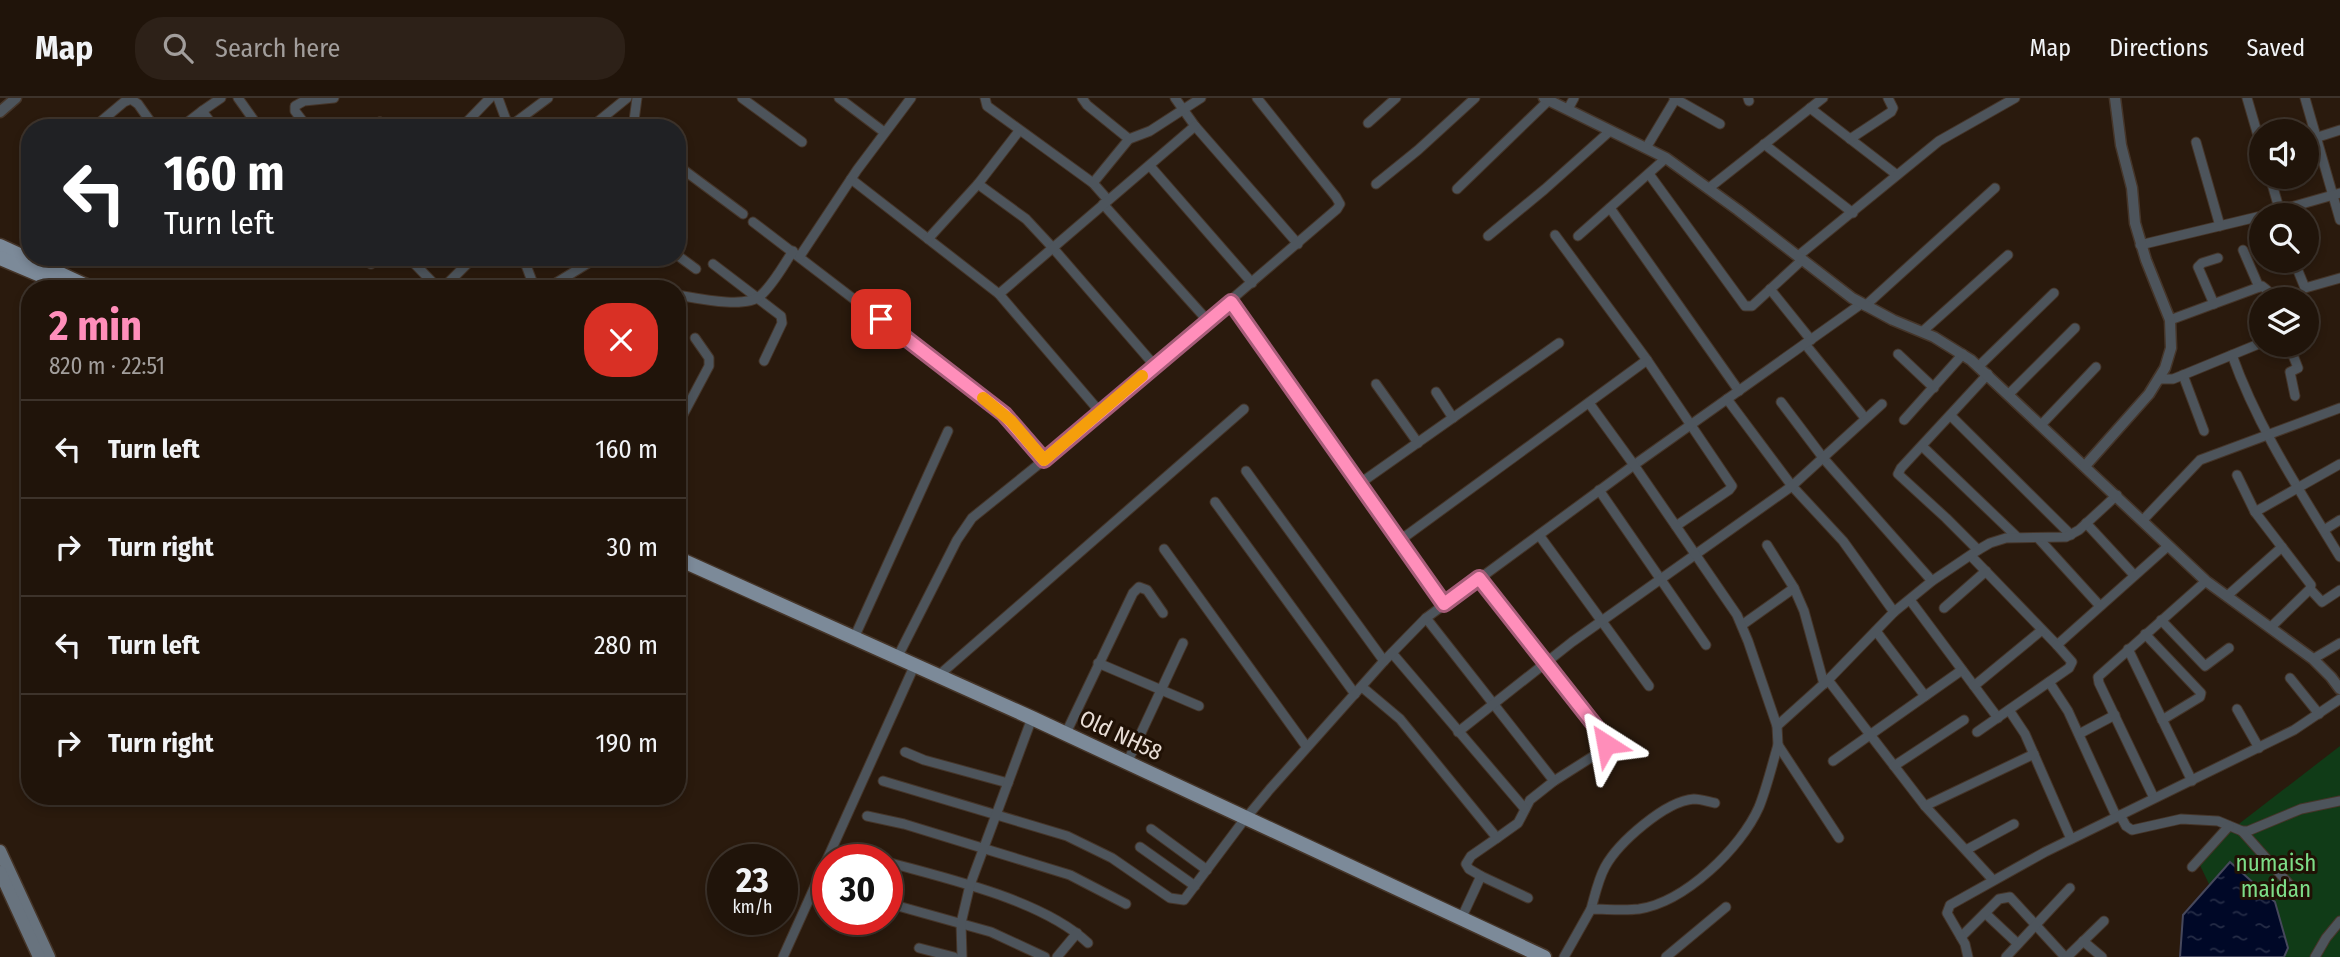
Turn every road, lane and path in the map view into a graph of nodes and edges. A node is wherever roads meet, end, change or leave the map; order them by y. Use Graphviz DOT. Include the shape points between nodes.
graph roads {
  1 [pos="16,98"];
  2 [pos="221,98"];
  3 [pos="238,98"];
  4 [pos="334,98"];
  5 [pos="490,98"];
  6 [pos="498,98"];
  7 [pos="548,98"];
  8 [pos="627,98"];
  9 [pos="637,98"];
  10 [pos="743,98"];
  11 [pos="839,98"];
  12 [pos="911,98"];
  13 [pos="985,98"];
  14 [pos="1082,98"];
  15 [pos="1175,98"];
  16 [pos="1201,98"];
  17 [pos="1257,98"];
  18 [pos="1396,98"];
  19 [pos="1475,98"];
  20 [pos="1574,98"];
  21 [pos="1675,98"];
  22 [pos="1823,98"];
  23 [pos="1888,98"];
  24 [pos="1990,98"];
  25 [pos="2015,98"];
  26 [pos="2115,98"];
  27 [pos="2247,98"];
  28 [pos="1546,99"];
  29 [pos="2306,99"];
  30 [pos="1810,108"];
  31 [pos="1568,109"];
  32 [pos="1184,110"];
  33 [pos="1995,110"];
  34 [pos="202,111"];
  35 [pos="0,112"];
  36 [pos="104,119"];
  37 [pos="149,119"];
  38 [pos="192,119"];
  39 [pos="208,119"];
  40 [pos="253,119"];
  41 [pos="300,119"];
  42 [pos="470,119"];
  43 [pos="506,119"];
  44 [pos="520,119"];
  45 [pos="601,119"];
  46 [pos="634,119"];
  47 [pos="2253,119"];
  48 [pos="2311,119"];
  49 [pos="1368,123"];
  50 [pos="1720,124"];
  51 [pos="1195,126"];
  52 [pos="2340,130"];
  53 [pos="1019,131"];
  54 [pos="1609,131"];
  55 [pos="884,132"];
  56 [pos="2319,137"];
  57 [pos="1129,139"];
  58 [pos="1850,139"];
  59 [pos="802,142"];
  60 [pos="2196,142"];
  61 [pos="1763,144"];
  62 [pos="1646,148"];
  63 [pos="2319,149"];
  64 [pos="1666,158"];
  65 [pos="1150,166"];
  66 [pos="686,171"];
  67 [pos="1649,174"];
  68 [pos="1897,176"];
  69 [pos="851,179"];
  70 [pos="1093,183"];
  71 [pos="978,184"];
  72 [pos="1376,184"];
  73 [pos="1709,188"];
  74 [pos="1995,188"];
  75 [pos="1457,189"];
  76 [pos="2336,194"];
  77 [pos="1105,202"];
  78 [pos="2310,203"];
  79 [pos="1610,208"];
  80 [pos="1853,213"];
  81 [pos="743,214"];
  82 [pos="2249,219"];
  83 [pos="2340,220"];
  84 [pos="753,222"];
  85 [pos="2220,226"];
  86 [pos="1555,234"];
  87 [pos="1488,236"];
  88 [pos="1578,236"];
  89 [pos="928,239"];
  90 [pos="1298,244"];
  91 [pos="2140,245"];
  92 [pos="0,246"];
  93 [pos="1054,248"];
  94 [pos="2243,250"];
  95 [pos="21,254"];
  96 [pos="797,254"];
  97 [pos="2007,256"];
  98 [pos="0,258"];
  99 [pos="1800,258"];
  100 [pos="2218,258"];
  101 [pos="686,262"];
  102 [pos="713,264"];
  103 [pos="47,266"];
  104 [pos="417,266"];
  105 [pos="465,266"];
  106 [pos="584,266"];
  107 [pos="696,269"];
  108 [pos="2299,273"];
  109 [pos="2340,278"];
  110 [pos="51,280"];
  111 [pos="75,280"];
  112 [pos="430,280"];
  113 [pos="451,280"];
  114 [pos="561,280"];
  115 [pos="1252,283"];
  116 [pos="2259,287"];
  117 [pos="1770,289"];
  118 [pos="2249,291"];
  119 [pos="2054,293"];
  120 [pos="999,294"];
  121 [pos="686,296"];
  122 [pos="758,298"];
  123 [pos="1231,302"];
  124 [pos="2214,304"];
  125 [pos="1863,305"];
  126 [pos="2170,320"];
  127 [pos="1208,321"];
  128 [pos="2076,328"];
  129 [pos="1923,331"];
  130 [pos="695,338"];
  131 [pos="1808,342"];
  132 [pos="1559,343"];
  133 [pos="2249,348"];
  134 [pos="1898,354"];
  135 [pos="1963,354"];
  136 [pos="2232,355"];
  137 [pos="2294,357"];
  138 [pos="1647,360"];
  139 [pos="764,361"];
  140 [pos="1155,366"];
  141 [pos="2096,368"];
  142 [pos="1983,370"];
  143 [pos="2183,375"];
  144 [pos="2160,379"];
  145 [pos="1376,384"];
  146 [pos="1934,388"];
  147 [pos="1739,391"];
  148 [pos="1436,392"];
  149 [pos="2008,395"];
  150 [pos="2295,396"];
  151 [pos="1727,399"];
  152 [pos="1589,402"];
  153 [pos="1780,402"];
  154 [pos="1882,404"];
  155 [pos="2340,408"];
  156 [pos="686,409"];
  157 [pos="1244,409"];
  158 [pos="1100,412"];
  159 [pos="1951,416"];
  160 [pos="1453,418"];
  161 [pos="1865,418"];
  162 [pos="1904,420"];
  163 [pos="1690,425"];
  164 [pos="2040,425"];
  165 [pos="948,431"];
  166 [pos="2204,431"];
  167 [pos="2267,436"];
  168 [pos="1418,443"];
  169 [pos="1922,446"];
  170 [pos="1824,458"];
  171 [pos="1044,460"];
  172 [pos="1634,465"];
  173 [pos="2085,466"];
  174 [pos="2338,469"];
  175 [pos="1246,471"];
  176 [pos="2237,475"];
  177 [pos="1359,484"];
  178 [pos="1792,486"];
  179 [pos="2298,488"];
  180 [pos="1599,491"];
  181 [pos="2117,495"];
  182 [pos="1215,502"];
  183 [pos="2255,512"];
  184 [pos="2143,520"];
  185 [pos="2340,520"];
  186 [pos="2086,523"];
  187 [pos="1676,526"];
  188 [pos="2324,530"];
  189 [pos="1539,535"];
  190 [pos="2071,535"];
  191 [pos="2017,537"];
  192 [pos="2039,539"];
  193 [pos="1399,541"];
  194 [pos="1767,545"];
  195 [pos="2168,546"];
  196 [pos="2282,547"];
  197 [pos="1164,549"];
  198 [pos="1974,553"];
  199 [pos="1695,555"];
  200 [pos="2340,557"];
  201 [pos="686,562"];
  202 [pos="686,569"];
  203 [pos="1986,571"];
  204 [pos="2134,575"];
  205 [pos="1479,578"];
  206 [pos="1660,578"];
  207 [pos="1932,581"];
  208 [pos="2206,581"];
  209 [pos="1794,588"];
  210 [pos="2310,589"];
  211 [pos="2340,590"];
  212 [pos="2227,596"];
  213 [pos="1910,600"];
  214 [pos="1444,604"];
  215 [pos="2100,606"];
  216 [pos="1944,608"];
  217 [pos="1894,612"];
  218 [pos="1163,613"];
  219 [pos="1426,618"];
  220 [pos="2161,620"];
  221 [pos="1603,621"];
  222 [pos="1742,625"];
  223 [pos="2270,628"];
  224 [pos="2042,630"];
  225 [pos="1876,631"];
  226 [pos="2146,634"];
  227 [pos="854,638"];
  228 [pos="1183,643"];
  229 [pos="2340,643"];
  230 [pos="1706,645"];
  231 [pos="2057,645"];
  232 [pos="2229,648"];
  233 [pos="2128,649"];
  234 [pos="1392,653"];
  235 [pos="897,658"];
  236 [pos="2313,659"];
  237 [pos="1384,661"];
  238 [pos="1098,663"];
  239 [pos="1545,663"];
  240 [pos="1962,670"];
  241 [pos="912,671"];
  242 [pos="938,676"];
  243 [pos="2290,677"];
  244 [pos="1826,682"];
  245 [pos="2049,682"];
  246 [pos="1649,686"];
  247 [pos="1975,686"];
  248 [pos="1161,689"];
  249 [pos="2340,689"];
  250 [pos="1359,690"];
  251 [pos="1925,696"];
  252 [pos="2340,699"];
  253 [pos="1494,704"];
  254 [pos="1199,706"];
  255 [pos="2237,709"];
  256 [pos="2009,710"];
  257 [pos="2319,714"];
  258 [pos="2115,716"];
  259 [pos="1998,718"];
  260 [pos="1964,720"];
  261 [pos="2162,720"];
  262 [pos="1031,721"];
  263 [pos="1777,726"];
  264 [pos="1458,732"];
  265 [pos="1977,732"];
  266 [pos="1870,734"];
  267 [pos="2079,734"];
  268 [pos="1065,735"];
  269 [pos="1778,745"];
  270 [pos="1306,746"];
  271 [pos="2259,748"];
  272 [pos="905,752"];
  273 [pos="2034,754"];
  274 [pos="1833,761"];
  275 [pos="1127,763"];
  276 [pos="1894,766"];
  277 [pos="883,781"];
  278 [pos="1554,781"];
  279 [pos="2192,781"];
  280 [pos="1008,783"];
  281 [pos="2154,798"];
  282 [pos="2340,801"];
  283 [pos="1716,803"];
  284 [pos="1925,806"];
  285 [pos="1525,809"];
  286 [pos="996,815"];
  287 [pos="867,816"];
  288 [pos="2118,816"];
  289 [pos="1243,821"];
  290 [pos="2014,824"];
  291 [pos="2228,826"];
  292 [pos="1151,829"];
  293 [pos="2242,831"];
  294 [pos="1497,838"];
  295 [pos="1839,838"];
  296 [pos="2071,839"];
  297 [pos="1140,847"];
  298 [pos="984,849"];
  299 [pos="0,850"];
  300 [pos="1966,850"];
  301 [pos="903,866"];
  302 [pos="2192,867"];
  303 [pos="1207,870"];
  304 [pos="0,872"];
  305 [pos="1481,876"];
  306 [pos="1993,880"];
  307 [pos="970,885"];
  308 [pos="2290,885"];
  309 [pos="1195,886"];
  310 [pos="2070,888"];
  311 [pos="1528,898"];
  312 [pos="1126,904"];
  313 [pos="903,907"];
  314 [pos="1726,908"];
  315 [pos="1591,909"];
  316 [pos="1985,913"];
  317 [pos="2104,921"];
  318 [pos="2340,922"];
  319 [pos="961,923"];
  320 [pos="1466,924"];
  321 [pos="2036,924"];
  322 [pos="1077,933"];
  323 [pos="1961,937"];
  324 [pos="2083,941"];
  325 [pos="1088,943"];
  326 [pos="2018,944"];
  327 [pos="919,948"];
  328 [pos="39,957"];
  329 [pos="49,957"];
  330 [pos="783,957"];
  331 [pos="954,957"];
  332 [pos="962,957"];
  333 [pos="1045,957"];
  334 [pos="1057,957"];
  335 [pos="1527,957"];
  336 [pos="1544,957"];
  337 [pos="1564,957"];
  338 [pos="1666,957"];
  339 [pos="1968,957"];
  340 [pos="2006,957"];
  341 [pos="2066,957"];
  342 [pos="2102,957"];
  343 [pos="2315,957"];
  1 -- 35 [label="street"];
  2 -- 34 [label="street"];
  3 -- 40 [label="street"];
  4 -- 41 [label="street" via="298,103 295,111"];
  5 -- 42 [label="street"];
  6 -- 43 [label="street"];
  7 -- 44 [label="street"];
  8 -- 45 [label="street"];
  9 -- 46 [label="street"];
  10 -- 59 [label="street"];
  11 -- 55 [label="street"];
  12 -- 55 [label="street"];
  13 -- 53 [label="street" via="987,106"];
  14 -- 57 [label="street"];
  15 -- 32 [label="street"];
  16 -- 32 [label="street"];
  17 -- 90 [label="street" via="1340,204"];
  18 -- 49 [label="street"];
  19 -- 72 [label="street"];
  20 -- 31 [label="street"];
  21 -- 50 [label="street"];
  21 -- 62 [label="street"];
  22 -- 30 [label="street"];
  23 -- 58 [label="street" via="1894,108 1891,112"];
  24 -- 33 [label="street"];
  25 -- 33 [label="street"];
  26 -- 91 [label="street"];
  27 -- 47 [label="street"];
  28 -- 31 [label="street"];
  28 -- 75 [label="street"];
  29 -- 48 [label="street"];
  30 -- 58 [label="street"];
  30 -- 61 [label="street"];
  31 -- 54 [label="street"];
  32 -- 51 [label="street"];
  32 -- 57 [label="street"];
  33 -- 68 [label="street" via="1939,141"];
  34 -- 38 [label="street"];
  34 -- 39 [label="street"];
  36 -- 37 [label="street" via="131,99"];
  51 -- 65 [label="street"];
  51 -- 90 [label="street"];
  52 -- 56 [label="street"];
  53 -- 70 [label="street"];
  53 -- 71 [label="street"];
  54 -- 62 [label="street"];
  54 -- 87 [label="street"];
  55 -- 69 [label="street"];
  57 -- 70 [label="street"];
  58 -- 68 [label="street"];
  60 -- 85 [label="street"];
  61 -- 73 [label="street"];
  61 -- 80 [label="street"];
  62 -- 64 [label="street"];
  63 -- 76 [label="street"];
  64 -- 67 [label="street"];
  64 -- 73 [label="street"];
  65 -- 77 [label="street"];
  65 -- 115 [label="street"];
  66 -- 81 [label="street"];
  67 -- 79 [label="street"];
  67 -- 117 [label="street" via="1743,304 1752,306"];
  68 -- 80 [label="street"];
  69 -- 89 [label="street"];
  69 -- 96 [label="street"];
  70 -- 77 [label="street"];
  71 -- 89 [label="street"];
  71 -- 93 [label="street" via="1026,219"];
  73 -- 99 [label="street"];
  74 -- 125 [label="street"];
  76 -- 78 [label="street"];
  76 -- 83 [label="street"];
  77 -- 93 [label="street"];
  77 -- 127 [label="street"];
  79 -- 88 [label="street"];
  79 -- 147 [label="street"];
  80 -- 99 [label="street"];
  82 -- 85 [label="street"];
  84 -- 96 [label="street"];
  85 -- 91 [label="street"];
  86 -- 138 [label="street"];
  89 -- 120 [label="street"];
  90 -- 115 [label="street"];
  91 -- 126 [label="street"];
  92 -- 95 [label="main road"];
  93 -- 120 [label="street"];
  93 -- 140 [label="street"];
  94 -- 116 [label="street"];
  96 -- 122 [label="street"];
  96 -- 171 [label="street" via="1004,414"];
  97 -- 129 [label="street"];
  98 -- 110 [label="main road"];
  99 -- 117 [label="street"];
  99 -- 125 [label="street"];
  100 -- 124 [label="street" via="2198,267"];
  101 -- 107 [label="street"];
  102 -- 122 [label="street"];
  103 -- 111 [label="main road"];
  104 -- 112 [label="street"];
  105 -- 113 [label="street"];
  106 -- 114 [label="street"];
  108 -- 109 [label="street" via="2305,288"];
  115 -- 123 [label="street"];
  117 -- 131 [label="street"];
  118 -- 124 [label="street"];
  119 -- 142 [label="street"];
  120 -- 158 [label="street"];
  121 -- 122 [label="street" via="739,302"];
  122 -- 139 [label="street" via="783,320"];
  123 -- 127 [label="street"];
  123 -- 177 [label="street"];
  124 -- 126 [label="street"];
  125 -- 129 [label="street"];
  125 -- 131 [label="street"];
  126 -- 144 [label="street" via="2172,348"];
  127 -- 140 [label="street"];
  128 -- 149 [label="street"];
  129 -- 135 [label="street"];
  130 -- 156 [label="street" via="709,358 709,366"];
  131 -- 147 [label="street"];
  131 -- 161 [label="street"];
  132 -- 160 [label="street"];
  133 -- 136 [label="street"];
  134 -- 146 [label="street"];
  135 -- 142 [label="street"];
  135 -- 146 [label="street"];
  136 -- 143 [label="street"];
  136 -- 167 [label="street"];
  137 -- 150 [label="street" via="2298,368 2290,373"];
  138 -- 152 [label="street"];
  138 -- 163 [label="street"];
  140 -- 158 [label="street"];
  141 -- 164 [label="street"];
  142 -- 149 [label="street"];
  142 -- 159 [label="street"];
  143 -- 144 [label="street"];
  143 -- 166 [label="street"];
  144 -- 173 [label="street"];
  145 -- 168 [label="street"];
  146 -- 162 [label="street"];
  147 -- 151 [label="street"];
  148 -- 160 [label="street"];
  149 -- 164 [label="street"];
  151 -- 163 [label="street"];
  151 -- 178 [label="street"];
  152 -- 172 [label="street"];
  152 -- 193 [label="street"];
  153 -- 170 [label="street"];
  154 -- 161 [label="street"];
  155 -- 167 [label="street"];
  157 -- 242 [label="street"];
  158 -- 171 [label="street"];
  159 -- 169 [label="street"];
  159 -- 190 [label="street"];
  160 -- 168 [label="street"];
  161 -- 170 [label="street"];
  163 -- 172 [label="street"];
  163 -- 187 [label="street" via="1732,486"];
  164 -- 173 [label="street"];
  165 -- 227 [label="street"];
  167 -- 179 [label="street"];
  167 -- 184 [label="street" via="2200,460"];
  168 -- 177 [label="street"];
  169 -- 191 [label="street"];
  169 -- 198 [label="street" via="1898,474 1946,518"];
  170 -- 178 [label="street"];
  170 -- 207 [label="street"];
  171 -- 235 [label="street" via="964,528"];
  172 -- 180 [label="street"];
  172 -- 187 [label="street"];
  173 -- 181 [label="street"];
  174 -- 179 [label="street"];
  175 -- 237 [label="street"];
  176 -- 183 [label="street"];
  177 -- 193 [label="street"];
  178 -- 199 [label="street"];
  178 -- 217 [label="street" via="1832,528"];
  179 -- 183 [label="street"];
  179 -- 188 [label="street"];
  180 -- 189 [label="street"];
  180 -- 206 [label="street"];
  181 -- 184 [label="street"];
  181 -- 186 [label="street"];
  182 -- 250 [label="street"];
  183 -- 196 [label="street"];
  184 -- 195 [label="street"];
  185 -- 188 [label="street"];
  186 -- 190 [label="street"];
  186 -- 204 [label="street"];
  187 -- 199 [label="street"];
  188 -- 200 [label="street"];
  189 -- 205 [label="street"];
  189 -- 221 [label="street"];
  190 -- 192 [label="street"];
  191 -- 192 [label="street"];
  191 -- 198 [label="street" via="1998,540"];
  192 -- 215 [label="street"];
  193 -- 214 [label="street"];
  194 -- 209 [label="street"];
  195 -- 204 [label="street"];
  195 -- 208 [label="street"];
  196 -- 210 [label="street" via="2311,583"];
  196 -- 212 [label="street"];
  197 -- 270 [label="street"];
  198 -- 203 [label="street"];
  198 -- 207 [label="street"];
  199 -- 206 [label="street"];
  199 -- 222 [label="street"];
  201 -- 227 [label="main road, Old NH58"];
  202 -- 241 [label="main road, Old NH58"];
  203 -- 216 [label="street"];
  203 -- 224 [label="street"];
  204 -- 215 [label="street"];
  205 -- 214 [label="street"];
  205 -- 239 [label="street"];
  206 -- 221 [label="street"];
  206 -- 230 [label="street"];
  207 -- 213 [label="street"];
  208 -- 212 [label="street"];
  208 -- 220 [label="street"];
  209 -- 222 [label="street"];
  209 -- 244 [label="street"];
  210 -- 211 [label="street" via="2322,602"];
  210 -- 223 [label="street"];
  212 -- 223 [label="street"];
  213 -- 217 [label="street"];
  213 -- 240 [label="street"];
  214 -- 219 [label="street"];
  215 -- 231 [label="street"];
  217 -- 225 [label="street"];
  218 -- 238 [label="street" via="1147,590 1135,590"];
  219 -- 234 [label="street"];
  219 -- 253 [label="street"];
  220 -- 226 [label="street"];
  220 -- 232 [label="street" via="2205,666"];
  221 -- 239 [label="street"];
  221 -- 246 [label="street"];
  222 -- 263 [label="street"];
  223 -- 236 [label="street"];
  224 -- 231 [label="street"];
  224 -- 247 [label="street"];
  225 -- 244 [label="street"];
  225 -- 251 [label="street"];
  226 -- 233 [label="street"];
  226 -- 261 [label="street" via="2201,694"];
  227 -- 235 [label="main road, Old NH58"];
  228 -- 248 [label="street"];
  229 -- 236 [label="street"];
  231 -- 245 [label="street" via="2071,665"];
  233 -- 258 [label="street" via="2098,677"];
  233 -- 261 [label="street"];
  234 -- 237 [label="street"];
  234 -- 264 [label="street"];
  235 -- 242 [label="main road, Old NH58"];
  236 -- 249 [label="street"];
  237 -- 250 [label="street"];
  238 -- 248 [label="street"];
  238 -- 268 [label="street"];
  239 -- 253 [label="street"];
  239 -- 278 [label="street" via="1606,744"];
  240 -- 247 [label="street"];
  240 -- 251 [label="street"];
  241 -- 262 [label="main road, Old NH58"];
  241 -- 330 [label="street"];
  242 -- 262 [label="main road, Old NH58"];
  243 -- 257 [label="street"];
  244 -- 263 [label="street"];
  244 -- 266 [label="street"];
  245 -- 256 [label="street"];
  245 -- 267 [label="street"];
  247 -- 259 [label="street"];
  248 -- 254 [label="street"];
  248 -- 275 [label="street"];
  250 -- 270 [label="street"];
  250 -- 294 [label="street" via="1400,719"];
  251 -- 266 [label="street"];
  252 -- 257 [label="street"];
  253 -- 264 [label="street"];
  253 -- 278 [label="street"];
  255 -- 271 [label="street"];
  256 -- 259 [label="street"];
  256 -- 273 [label="street"];
  257 -- 271 [label="street"];
  258 -- 267 [label="street"];
  258 -- 281 [label="street"];
  259 -- 265 [label="street"];
  260 -- 276 [label="street"];
  261 -- 279 [label="street"];
  262 -- 268 [label="main road, Old NH58"];
  262 -- 280 [label="street"];
  262 -- 289 [label="main road, Old NH58"];
  263 -- 269 [label="street"];
  264 -- 285 [label="street"];
  266 -- 274 [label="street"];
  266 -- 276 [label="street"];
  267 -- 288 [label="street"];
  268 -- 275 [label="main road, Old NH58"];
  269 -- 295 [label="street"];
  269 -- 315 [label="street" via="1759,807 1747,828 1703,875 1681,892 1641,909"];
  270 -- 289 [label="street"];
  271 -- 279 [label="street"];
  272 -- 280 [label="street"];
  273 -- 284 [label="street"];
  273 -- 296 [label="street"];
  275 -- 289 [label="main road, Old NH58"];
  276 -- 284 [label="street"];
  277 -- 286 [label="street"];
  278 -- 285 [label="street"];
  279 -- 281 [label="street"];
  280 -- 286 [label="street"];
  281 -- 288 [label="street"];
  282 -- 293 [label="street" via="2301,809"];
  283 -- 315 [label="street" via="1692,799 1679,803 1623,843 1600,876"];
  284 -- 300 [label="street"];
  285 -- 294 [label="street" via="1518,823"];
  286 -- 298 [label="street"];
  286 -- 309 [label="street" via="1093,847 1175,900 1184,900"];
  287 -- 298 [label="street"];
  288 -- 291 [label="street" via="2132,830 2181,819"];
  288 -- 296 [label="street"];
  289 -- 303 [label="street"];
  289 -- 320 [label="main road, Old NH58"];
  290 -- 300 [label="street"];
  291 -- 293 [label="street"];
  291 -- 302 [label="street"];
  292 -- 303 [label="street"];
  293 -- 308 [label="street"];
  294 -- 305 [label="street" via="1465,864"];
  296 -- 306 [label="street"];
  297 -- 309 [label="street"];
  298 -- 307 [label="street"];
  298 -- 312 [label="street" via="1070,875"];
  299 -- 329 [label="main road"];
  300 -- 306 [label="street"];
  301 -- 307 [label="street"];
  303 -- 309 [label="street"];
  304 -- 328 [label="main road"];
  305 -- 311 [label="street"];
  305 -- 320 [label="street"];
  306 -- 323 [label="street" via="1948,908"];
  307 -- 319 [label="street"];
  307 -- 322 [label="street" via="1038,911"];
  310 -- 321 [label="street"];
  313 -- 319 [label="street"];
  314 -- 338 [label="street"];
  315 -- 337 [label="street"];
  316 -- 321 [label="street" via="1999,899 2010,897"];
  316 -- 323 [label="street"];
  316 -- 326 [label="street"];
  317 -- 324 [label="street"];
  318 -- 343 [label="street"];
  319 -- 332 [label="street"];
  319 -- 333 [label="street"];
  320 -- 335 [label="main road, Old NH58"];
  320 -- 336 [label="main road, Old NH58"];
  321 -- 326 [label="street"];
  321 -- 341 [label="street"];
  322 -- 325 [label="street"];
  322 -- 334 [label="street"];
  323 -- 339 [label="street"];
  324 -- 341 [label="street"];
  324 -- 342 [label="street"];
  326 -- 340 [label="street"];
  327 -- 331 [label="street"];
}
